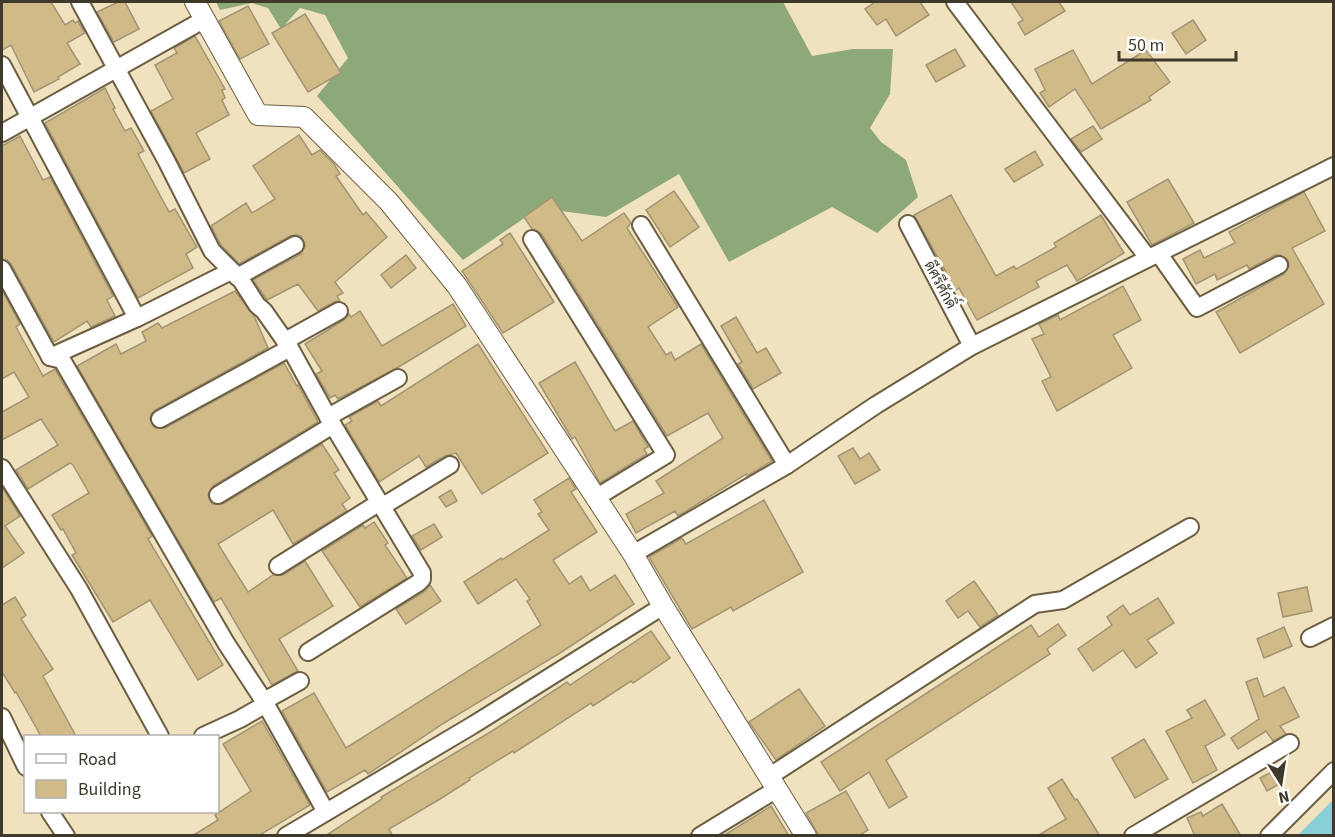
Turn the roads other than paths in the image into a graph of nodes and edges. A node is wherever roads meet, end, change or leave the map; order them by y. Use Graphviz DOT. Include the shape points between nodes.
graph roads {
  1 [pos="80,2"];
  2 [pos="195,2"];
  3 [pos="955,2"];
  4 [pos="205,19"];
  5 [pos="2,65"];
  6 [pos="117,68"];
  7 [pos="28,118"];
  8 [pos="2,133"];
  9 [pos="1334,166"];
  10 [pos="908,224"];
  11 [pos="641,225"];
  12 [pos="532,239"];
  13 [pos="295,245"];
  14 [pos="1154,256"];
  15 [pos="1279,265"];
  16 [pos="2,269"];
  17 [pos="234,274"];
  18 [pos="339,311"];
  19 [pos="137,318"];
  20 [pos="287,345"];
  21 [pos="972,346"];
  22 [pos="50,357"];
  23 [pos="398,378"];
  24 [pos="160,419"];
  25 [pos="331,421"];
  26 [pos="450,465"];
  27 [pos="787,465"];
  28 [pos="2,468"];
  29 [pos="218,495"];
  30 [pos="597,497"];
  31 [pos="382,504"];
  32 [pos="1190,527"];
  33 [pos="633,554"];
  34 [pos="278,566"];
  35 [pos="663,606"];
  36 [pos="1334,626"];
  37 [pos="1310,638"];
  38 [pos="308,652"];
  39 [pos="300,681"];
  40 [pos="265,703"];
  41 [pos="2,717"];
  42 [pos="159,735"];
  43 [pos="205,735"];
  44 [pos="1290,743"];
  45 [pos="24,763"];
  46 [pos="1334,771"];
  47 [pos="773,782"];
  48 [pos="326,812"];
  49 [pos="51,813"];
  50 [pos="66,836"];
  51 [pos="286,836"];
  52 [pos="700,836"];
  53 [pos="806,836"];
  54 [pos="1133,836"];
  55 [pos="1269,836"];
  1 -- 6 [label="street"];
  2 -- 4 [label="street"];
  3 -- 14 [label="street"];
  4 -- 6 [label="street"];
  4 -- 30 [label="street" via="258,115 304,117 389,202 436,257"];
  5 -- 7 [label="street"];
  6 -- 7 [label="street"];
  6 -- 17 [label="street" via="212,251"];
  7 -- 8 [label="street"];
  7 -- 19 [label="street"];
  9 -- 14 [label="street"];
  10 -- 21 [label="street, ดีศรีศักดิ์"];
  11 -- 27 [label="street"];
  12 -- 30 [label="street" via="666,455"];
  13 -- 17 [label="street"];
  14 -- 15 [label="street" via="1197,308"];
  14 -- 21 [label="street"];
  16 -- 22 [label="street"];
  17 -- 19 [label="street"];
  17 -- 20 [label="street"];
  18 -- 20 [label="street"];
  19 -- 22 [label="street"];
  20 -- 24 [label="street"];
  20 -- 25 [label="street"];
  21 -- 27 [label="street"];
  22 -- 40 [label="street" via="62,360 226,643"];
  23 -- 25 [label="street"];
  25 -- 29 [label="street"];
  25 -- 31 [label="street"];
  26 -- 31 [label="street"];
  27 -- 33 [label="street"];
  28 -- 42 [label="street" via="79,589"];
  30 -- 33 [label="street"];
  31 -- 34 [label="street"];
  31 -- 38 [label="street" via="420,569 421,580"];
  32 -- 47 [label="street" via="1063,600 1035,604"];
  33 -- 35 [label="street"];
  35 -- 47 [label="street"];
  35 -- 48 [label="street"];
  36 -- 37 [label="street"];
  39 -- 40 [label="street"];
  40 -- 43 [label="street"];
  40 -- 48 [label="street"];
  41 -- 45 [label="street"];
  44 -- 54 [label="street"];
  46 -- 55 [label="street"];
  47 -- 52 [label="street"];
  47 -- 53 [label="street"];
  48 -- 51 [label="street"];
  49 -- 50 [label="street"];
}
